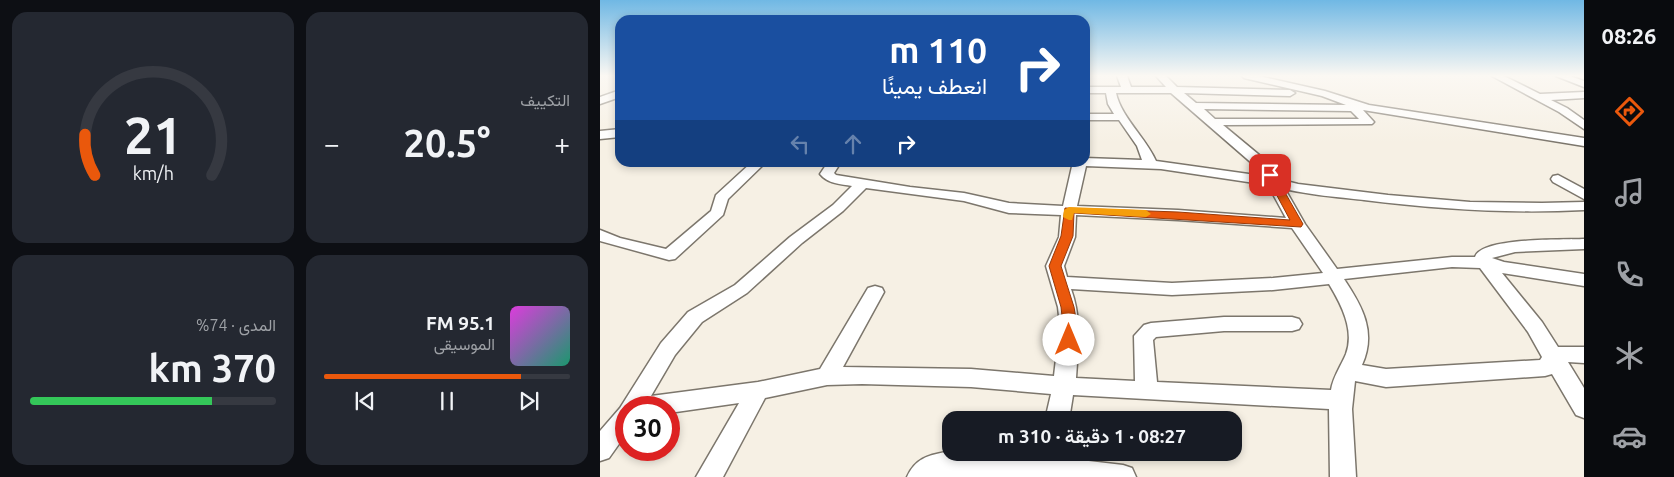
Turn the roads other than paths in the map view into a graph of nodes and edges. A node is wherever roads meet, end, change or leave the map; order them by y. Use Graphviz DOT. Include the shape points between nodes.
graph roads {
  1 [pos="1112,98"];
  2 [pos="1184,98"];
  3 [pos="1335,98"];
  4 [pos="1540,98"];
  5 [pos="1351,105"];
  6 [pos="1194,106"];
  7 [pos="1121,116"];
  8 [pos="1090,117"];
  9 [pos="1213,122"];
  10 [pos="1584,126"];
  11 [pos="615,133"];
  12 [pos="600,135"];
  13 [pos="1584,142"];
  14 [pos="1090,162"];
  15 [pos="1151,164"];
  16 [pos="755,167"];
  17 [pos="831,167"];
  18 [pos="1079,167"];
  19 [pos="1558,179"];
  20 [pos="1274,182"];
  21 [pos="863,183"];
  22 [pos="1584,196"];
  23 [pos="1584,206"];
  24 [pos="1069,210"];
  25 [pos="1297,224"];
  26 [pos="600,235"];
  27 [pos="1584,244"];
  28 [pos="1485,263"];
  29 [pos="1332,277"];
  30 [pos="1584,280"];
  31 [pos="1060,282"];
  32 [pos="875,292"];
  33 [pos="1292,324"];
  34 [pos="1584,355"];
  35 [pos="1554,359"];
  36 [pos="1349,372"];
  37 [pos="826,376"];
  38 [pos="1064,386"];
  39 [pos="1147,390"];
  40 [pos="758,391"];
  41 [pos="641,396"];
  42 [pos="1342,400"];
  43 [pos="680,402"];
  44 [pos="1584,408"];
  45 [pos="1059,411"];
  46 [pos="615,430"];
  47 [pos="600,450"];
  48 [pos="1047,466"];
  49 [pos="709,477"];
  50 [pos="920,477"];
  51 [pos="1122,477"];
  52 [pos="1343,477"];
  1 -- 7 [label="street"];
  2 -- 6 [label="street"];
  3 -- 5 [label="street"];
  4 -- 10 [label="street"];
  5 -- 6 [label="street"];
  5 -- 9 [label="street" via="1368,122"];
  5 -- 13 [label="street"];
  6 -- 9 [label="street"];
  7 -- 8 [label="street"];
  7 -- 15 [label="street" via="1143,146"];
  9 -- 20 [label="street" via="1259,162"];
  11 -- 12 [label="street"];
  14 -- 15 [label="street"];
  15 -- 20 [label="street"];
  16 -- 26 [label="street" via="721,198 718,212 670,256"];
  17 -- 21 [label="street" via="828,176"];
  18 -- 24 [label="street"];
  19 -- 22 [label="street"];
  20 -- 23 [label="street" via="1388,200 1524,208"];
  20 -- 25 [label="street"];
  21 -- 24 [label="street" via="1009,208"];
  21 -- 41 [label="street" via="741,289 695,317 668,349"];
  24 -- 25 [label="street"];
  24 -- 31 [label="street" via="1067,236 1055,266"];
  25 -- 29 [label="street"];
  27 -- 28 [label="street" via="1523,246 1489,252 1483,256"];
  28 -- 29 [label="street" via="1452,262 1344,272"];
  28 -- 30 [label="street"];
  28 -- 35 [label="street" via="1535,327"];
  29 -- 31 [label="street" via="1172,288"];
  29 -- 36 [label="street" via="1357,322 1359,338"];
  31 -- 38 [label="street" via="1070,325"];
  32 -- 37 [label="street"];
  33 -- 39 [label="street" via="1224,324 1151,330 1143,340"];
  34 -- 35 [label="street" via="1559,354"];
  35 -- 36 [label="street" via="1545,368 1386,378"];
  35 -- 44 [label="street"];
  36 -- 42 [label="street" via="1343,385"];
  37 -- 38 [label="street" via="971,378"];
  37 -- 40 [label="street"];
  38 -- 39 [label="street"];
  38 -- 45 [label="street"];
  39 -- 42 [label="street"];
  40 -- 43 [label="street"];
  40 -- 49 [label="street"];
  42 -- 52 [label="street"];
  46 -- 47 [label="street"];
  48 -- 50 [label="street" via="946,464 931,466"];
  48 -- 51 [label="street"];
}
